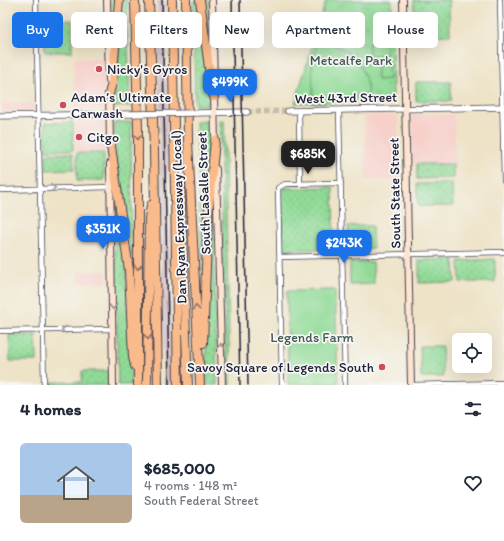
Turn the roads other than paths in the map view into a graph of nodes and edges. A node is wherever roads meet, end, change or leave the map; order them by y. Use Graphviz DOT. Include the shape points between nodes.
graph roads {
  1 [pos="36,0"];
  2 [pos="107,0"];
  3 [pos="119,0"];
  4 [pos="135,0"];
  5 [pos="150,0"];
  6 [pos="172,0"];
  7 [pos="186,0"];
  8 [pos="200,0"];
  9 [pos="212,0"];
  10 [pos="403,0"];
  11 [pos="500,0"];
  12 [pos="109,94"];
  13 [pos="214,97"];
  14 [pos="503,107"];
  15 [pos="406,109"];
  16 [pos="339,110"];
  17 [pos="288,111"];
  18 [pos="299,111"];
  19 [pos="247,112"];
  20 [pos="214,113"];
  21 [pos="109,114"];
  22 [pos="0,116"];
  23 [pos="39,116"];
  24 [pos="110,140"];
  25 [pos="215,140"];
  26 [pos="174,154"];
  27 [pos="504,181"];
  28 [pos="341,183"];
  29 [pos="300,184"];
  30 [pos="154,186"];
  31 [pos="111,187"];
  32 [pos="40,189"];
  33 [pos="0,190"];
  34 [pos="504,252"];
  35 [pos="408,254"];
  36 [pos="342,255"];
  37 [pos="280,257"];
  38 [pos="113,329"];
  39 [pos="0,331"];
  40 [pos="43,331"];
  41 [pos="200,361"];
  42 [pos="138,382"];
  43 [pos="504,383"];
  44 [pos="44,385"];
  45 [pos="114,385"];
  46 [pos="147,385"];
  47 [pos="158,385"];
  48 [pos="178,385"];
  49 [pos="188,385"];
  50 [pos="200,385"];
  51 [pos="222,385"];
  52 [pos="282,385"];
  53 [pos="345,385"];
  54 [pos="410,385"];
  1 -- 23 [label="street"];
  2 -- 12 [label="main road"];
  3 -- 12 [label="highway"];
  4 -- 42 [label="highway, one-way"];
  5 -- 30 [label="highway"];
  6 -- 26 [label="highway"];
  41 -- 7 [label="highway, Dan Ryan Expressway (Local), one-way" via="188,140"];
  8 -- 13 [label="highway"];
  9 -- 13 [label="main road, South LaSalle Street"];
  10 -- 15 [label="main road, South State Street"];
  11 -- 14 [label="street"];
  12 -- 21 [label="main road"];
  13 -- 20 [label="main road, South LaSalle Street"];
  14 -- 15 [label="street, West 43rd Street"];
  14 -- 27 [label="street"];
  15 -- 16 [label="street, West 43rd Street"];
  15 -- 35 [label="main road, South State Street"];
  16 -- 18 [label="street, West 43rd Street"];
  16 -- 28 [label="street"];
  17 -- 18 [label="street, West 43rd Street"];
  18 -- 29 [label="street"];
  19 -- 20 [label="street"];
  20 -- 21 [label="street, bridge"];
  20 -- 25 [label="main road, South LaSalle Street"];
  21 -- 23 [label="street"];
  21 -- 24 [label="main road"];
  22 -- 23 [label="street"];
  23 -- 32 [label="street"];
  24 -- 31 [label="main road"];
  24 -- 42 [label="highway" via="130,270 133,357"];
  25 -- 41 [label="highway"];
  51 -- 25 [label="main road, South LaSalle Street, one-way"];
  26 -- 48 [label="highway"];
  26 -- 49 [label="highway" via="180,182"];
  28 -- 29 [label="street"];
  28 -- 36 [label="street"];
  29 -- 37 [label="street" via="285,184 278,190"];
  30 -- 46 [label="highway, one-way" via="149,218"];
  30 -- 47 [label="highway"];
  32 -- 31 [label="street, one-way"];
  31 -- 38 [label="main road, one-way"];
  32 -- 33 [label="street"];
  32 -- 40 [label="street"];
  34 -- 35 [label="street"];
  35 -- 36 [label="street"];
  35 -- 54 [label="main road, South State Street"];
  36 -- 37 [label="street"];
  36 -- 53 [label="street"];
  37 -- 52 [label="street"];
  38 -- 40 [label="street, one-way"];
  38 -- 45 [label="main road"];
  39 -- 40 [label="street"];
  40 -- 44 [label="street"];
  41 -- 50 [label="highway, Dan Ryan Expressway (Local)"];
  43 -- 54 [label="street"];
}
